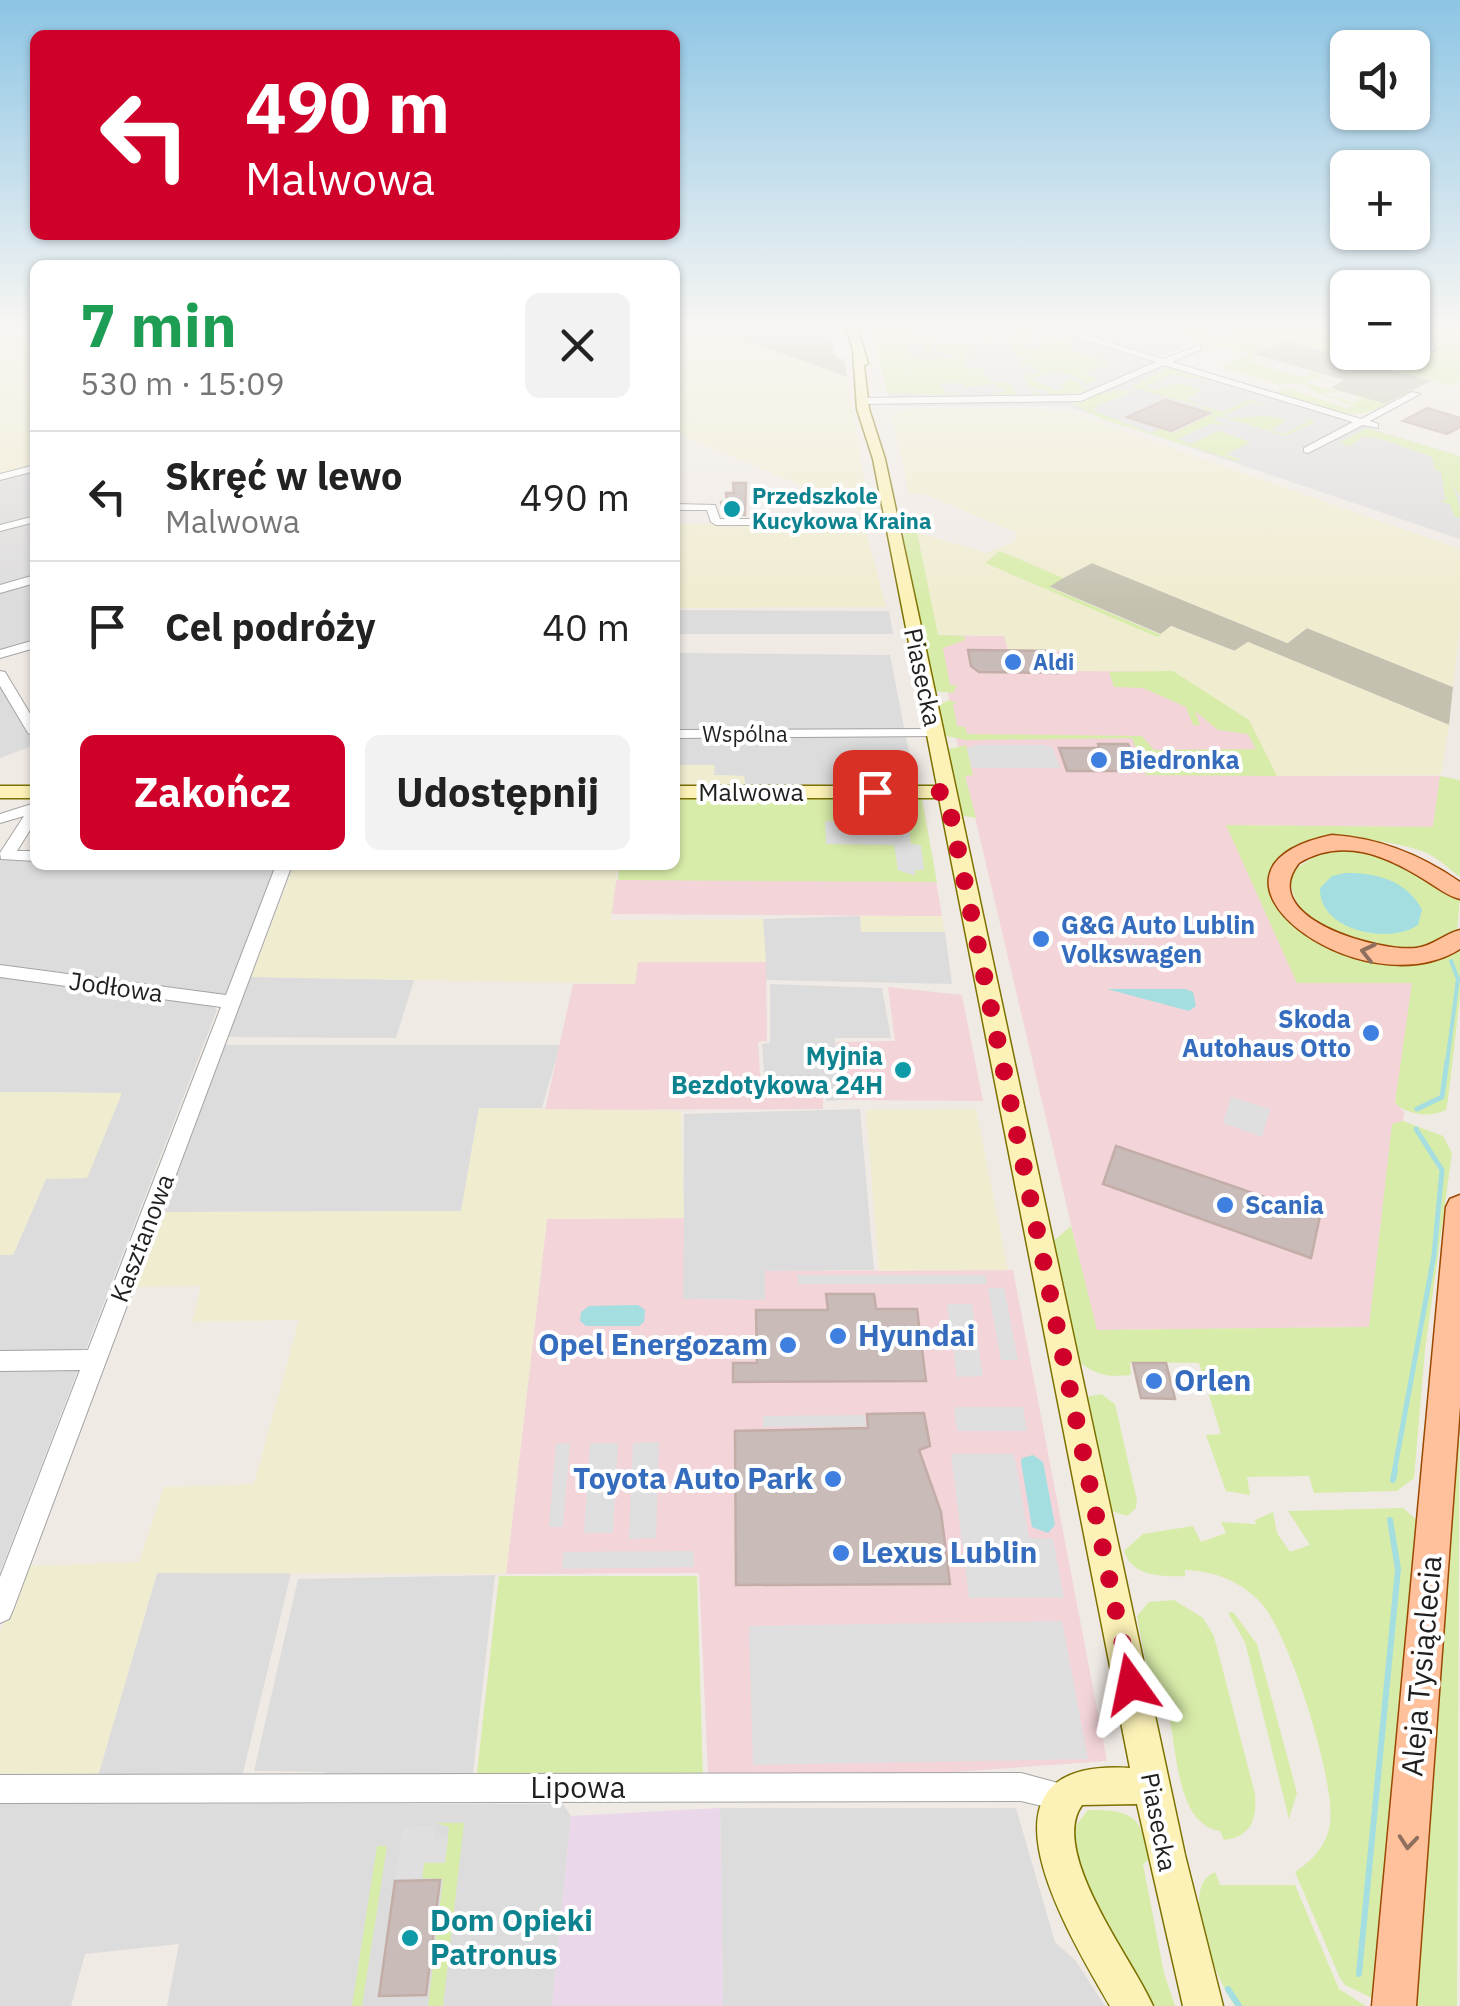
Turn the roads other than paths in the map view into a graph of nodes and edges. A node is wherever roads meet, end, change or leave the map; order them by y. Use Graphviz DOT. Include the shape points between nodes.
graph roads {
  1 [pos="871,419"];
  2 [pos="1350,419"];
  3 [pos="1368,419"];
  4 [pos="1361,422"];
  5 [pos="1374,426"];
  6 [pos="1308,450"];
  7 [pos="30,469"];
  8 [pos="0,477"];
  9 [pos="680,507"];
  10 [pos="30,520"];
  11 [pos="891,522"];
  12 [pos="0,528"];
  13 [pos="30,580"];
  14 [pos="0,589"];
  15 [pos="30,645"];
  16 [pos="0,654"];
  17 [pos="0,675"];
  18 [pos="30,725"];
  19 [pos="680,734"];
  20 [pos="935,734"];
  21 [pos="0,792"];
  22 [pos="30,792"];
  23 [pos="680,792"];
  24 [pos="946,792"];
  25 [pos="30,811"];
  26 [pos="30,817"];
  27 [pos="0,820"];
  28 [pos="30,856"];
  29 [pos="282,870"];
  30 [pos="1459,892"];
  31 [pos="1460,938"];
  32 [pos="0,971"];
  33 [pos="232,1002"];
  34 [pos="1460,1207"];
  35 [pos="0,1360"];
  36 [pos="95,1360"];
  37 [pos="0,1610"];
  38 [pos="1152,1786"];
  39 [pos="0,1789"];
  40 [pos="1063,1796"];
  41 [pos="1186,1947"];
  42 [pos="1133,2006"];
  43 [pos="1203,2006"];
  44 [pos="1218,2006"];
  45 [pos="1394,2006"];
  1 -- 11 [label="street, Piasecka"];
  2 -- 4 [label="street"];
  3 -- 4 [label="street"];
  4 -- 5 [label="street"];
  4 -- 6 [label="street"];
  7 -- 8 [label="street"];
  9 -- 11 [label="street" via="711,507 716,522"];
  10 -- 12 [label="street"];
  11 -- 20 [label="street, Piasecka"];
  13 -- 14 [label="street"];
  15 -- 16 [label="street"];
  17 -- 18 [label="street"];
  19 -- 20 [label="street, Wspólna"];
  20 -- 24 [label="street, Piasecka"];
  21 -- 22 [label="street"];
  23 -- 24 [label="street, Malwowa"];
  24 -- 38 [label="street, Piasecka"];
  25 -- 27 [label="street"];
  26 -- 28 [label="street" via="6,856"];
  29 -- 33 [label="street, Kasztanowa"];
  31 -- 30 [label="main road, one-way" via="1418,956 1355,949 1299,918 1284,899 1280,877 1290,859 1306,850 1354,845 1402,856"];
  32 -- 33 [label="street, Jodłowa"];
  33 -- 36 [label="street, Kasztanowa"];
  34 -- 45 [label="main road, Aleja Tysiąclecia, one-way"];
  35 -- 36 [label="street"];
  36 -- 37 [label="street, Kasztanowa"];
  38 -- 40 [label="street, Lipowa" via="1080,1788"];
  38 -- 41 [label="street, Piasecka"];
  39 -- 40 [label="street, Lipowa" via="1021,1787"];
  40 -- 42 [label="street" via="1057,1820 1066,1881"];
  41 -- 43 [label="street, Piasecka"];
  41 -- 44 [label="street, Piasecka"];
}
